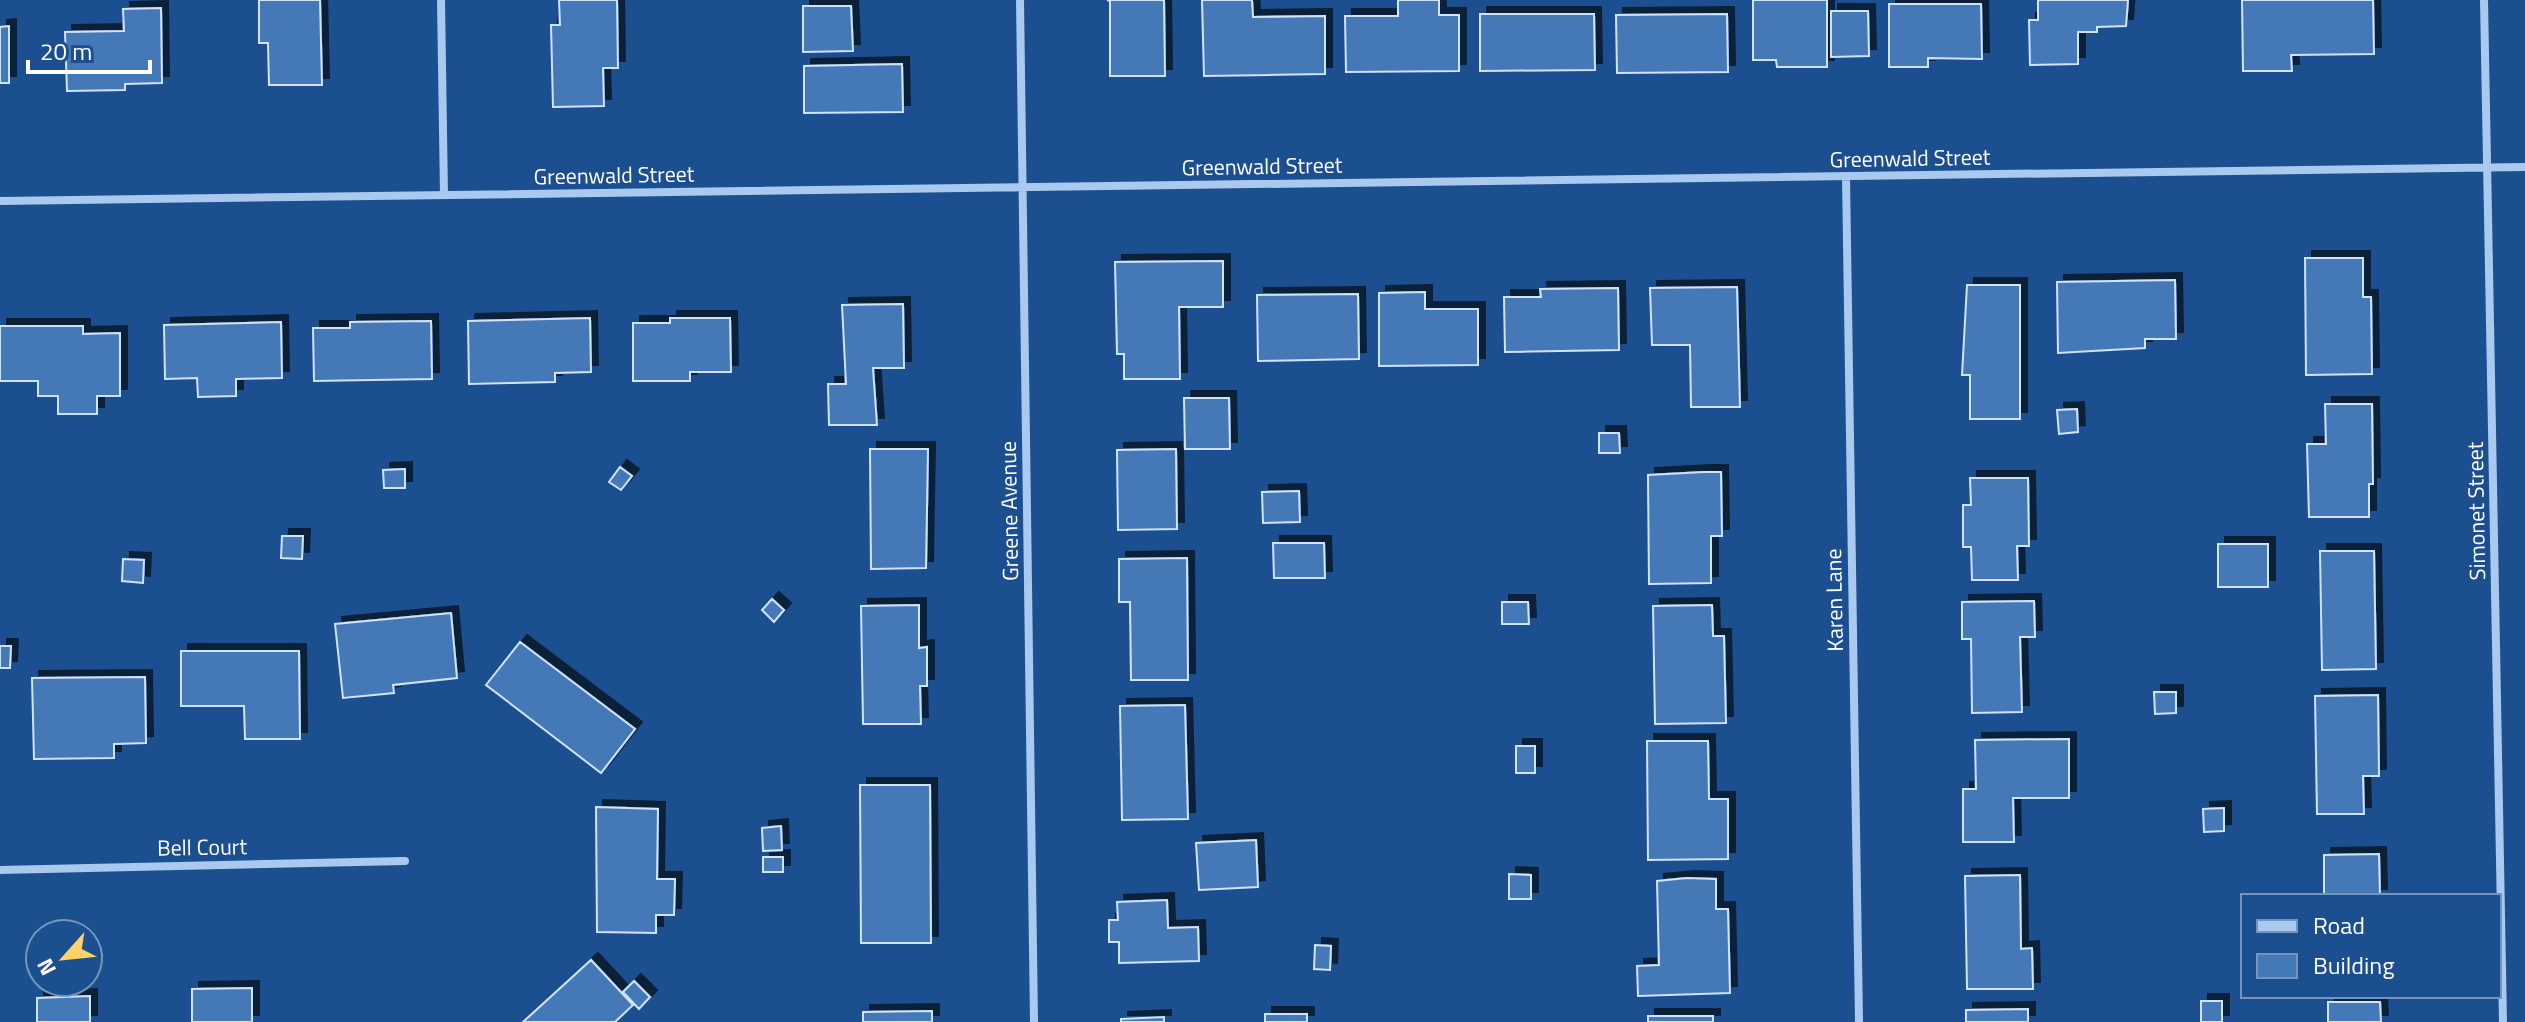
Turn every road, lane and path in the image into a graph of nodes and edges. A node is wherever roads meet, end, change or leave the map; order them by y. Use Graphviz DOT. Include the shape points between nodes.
graph roads {
  1 [pos="441,0"];
  2 [pos="1020,0"];
  3 [pos="2484,0"];
  4 [pos="2525,167"];
  5 [pos="2488,168"];
  6 [pos="1846,177"];
  7 [pos="1023,187"];
  8 [pos="444,195"];
  9 [pos="0,201"];
  10 [pos="405,861"];
  11 [pos="0,870"];
  12 [pos="2501,894"];
  13 [pos="2501,908"];
  14 [pos="1034,1022"];
  15 [pos="1859,1022"];
  16 [pos="2503,1022"];
  1 -- 8 [label="street"];
  2 -- 7 [label="street, Greene Avenue"];
  3 -- 5 [label="street, Simonet Street"];
  4 -- 5 [label="street, Greenwald Street"];
  5 -- 6 [label="street, Greenwald Street"];
  5 -- 12 [label="street, Simonet Street"];
  6 -- 7 [label="street, Greenwald Street"];
  6 -- 15 [label="street, Karen Lane"];
  7 -- 8 [label="street, Greenwald Street"];
  7 -- 14 [label="street, Greene Avenue"];
  8 -- 9 [label="street, Greenwald Street"];
  10 -- 11 [label="street, Bell Court"];
  13 -- 16 [label="street, Simonet Street"];
}
